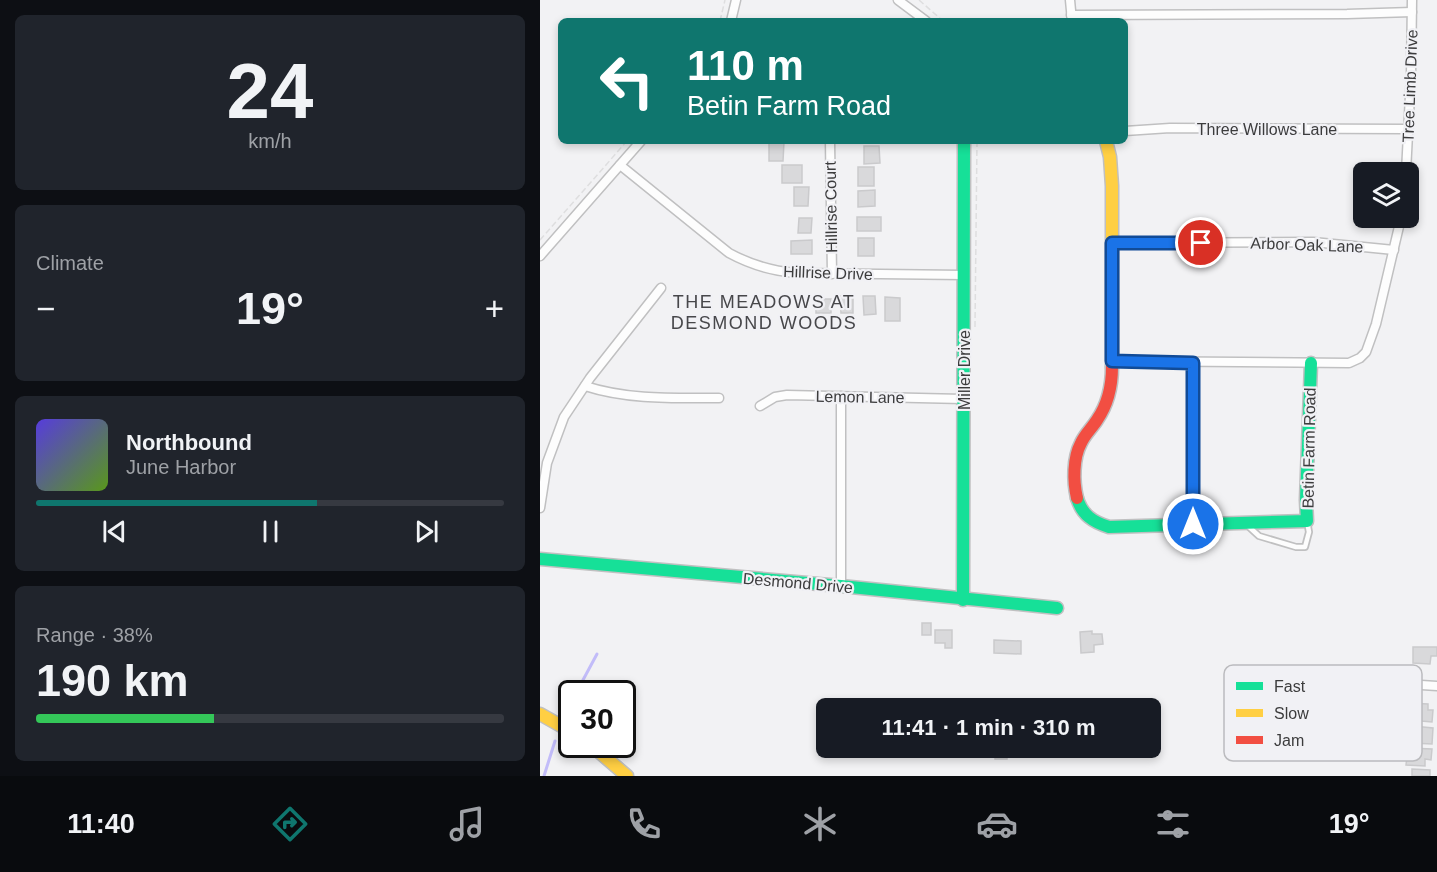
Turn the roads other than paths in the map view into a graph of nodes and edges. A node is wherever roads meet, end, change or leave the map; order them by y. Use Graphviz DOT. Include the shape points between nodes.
graph roads {
  1 [pos="736,0"];
  2 [pos="898,0"];
  3 [pos="1070,0"];
  4 [pos="1412,0"];
  5 [pos="1412,12"];
  6 [pos="732,18"];
  7 [pos="922,18"];
  8 [pos="1071,18"];
  9 [pos="1408,129"];
  10 [pos="1128,131"];
  11 [pos="638,144"];
  12 [pos="830,144"];
  13 [pos="964,144"];
  14 [pos="1107,144"];
  15 [pos="1406,162"];
  16 [pos="620,165"];
  17 [pos="1399,228"];
  18 [pos="1112,243"];
  19 [pos="1394,250"];
  20 [pos="540,256"];
  21 [pos="832,274"];
  22 [pos="964,275"];
  23 [pos="661,288"];
  24 [pos="1112,361"];
  25 [pos="1193,363"];
  26 [pos="1311,363"];
  27 [pos="585,386"];
  28 [pos="841,396"];
  29 [pos="719,398"];
  30 [pos="963,399"];
  31 [pos="760,406"];
  32 [pos="540,508"];
  33 [pos="1307,521"];
  34 [pos="1193,524"];
  35 [pos="1246,524"];
  36 [pos="540,559"];
  37 [pos="840,586"];
  38 [pos="963,600"];
  39 [pos="1057,609"];
  40 [pos="1422,685"];
  41 [pos="1437,686"];
  42 [pos="540,714"];
  43 [pos="558,724"];
  44 [pos="608,758"];
  45 [pos="627,776"];
  1 -- 6 [label="street"];
  2 -- 7 [label="street"];
  3 -- 8 [label="street"];
  4 -- 5 [label="street, Tree Limb Drive"];
  5 -- 8 [label="street"];
  5 -- 9 [label="street, Tree Limb Drive"];
  9 -- 10 [label="street, Three Willows Lane"];
  9 -- 15 [label="street, Tree Limb Drive"];
  11 -- 16 [label="street"];
  12 -- 21 [label="street, Hillrise Court"];
  13 -- 22 [label="street, Miller Drive"];
  14 -- 18 [label="street, Betin Farm Road"];
  16 -- 20 [label="street"];
  16 -- 21 [label="street, Hillrise Drive" via="729,253 748,263 770,270"];
  17 -- 19 [label="street"];
  18 -- 19 [label="street, Arbor Oak Lane" via="1313,242"];
  18 -- 24 [label="street, Betin Farm Road"];
  19 -- 26 [label="street" via="1366,352 1349,363"];
  21 -- 22 [label="street, Hillrise Drive"];
  22 -- 30 [label="street, Miller Drive"];
  23 -- 27 [label="street"];
  24 -- 25 [label="street, Betin Farm Road"];
  24 -- 34 [label="street, Betin Farm Road" via="1106,404 1077,453 1075,492 1079,506 1091,521 1110,527"];
  25 -- 26 [label="street, Betin Farm Road"];
  25 -- 34 [label="street"];
  26 -- 33 [label="street, Betin Farm Road"];
  27 -- 29 [label="street" via="653,398"];
  27 -- 32 [label="street" via="564,417 547,463"];
  28 -- 30 [label="street, Lemon Lane"];
  28 -- 31 [label="street, Lemon Lane" via="775,397"];
  28 -- 37 [label="street"];
  30 -- 38 [label="street, Miller Drive"];
  33 -- 35 [label="street, Betin Farm Road"];
  33 -- 35 [label="lane" via="1305,547 1258,536"];
  34 -- 35 [label="street, Betin Farm Road"];
  36 -- 37 [label="street, Desmond Drive"];
  37 -- 38 [label="street, Desmond Drive"];
  38 -- 39 [label="street, Desmond Drive"];
  40 -- 41 [label="street"];
  42 -- 43 [label="street"];
  44 -- 45 [label="street"];
}
